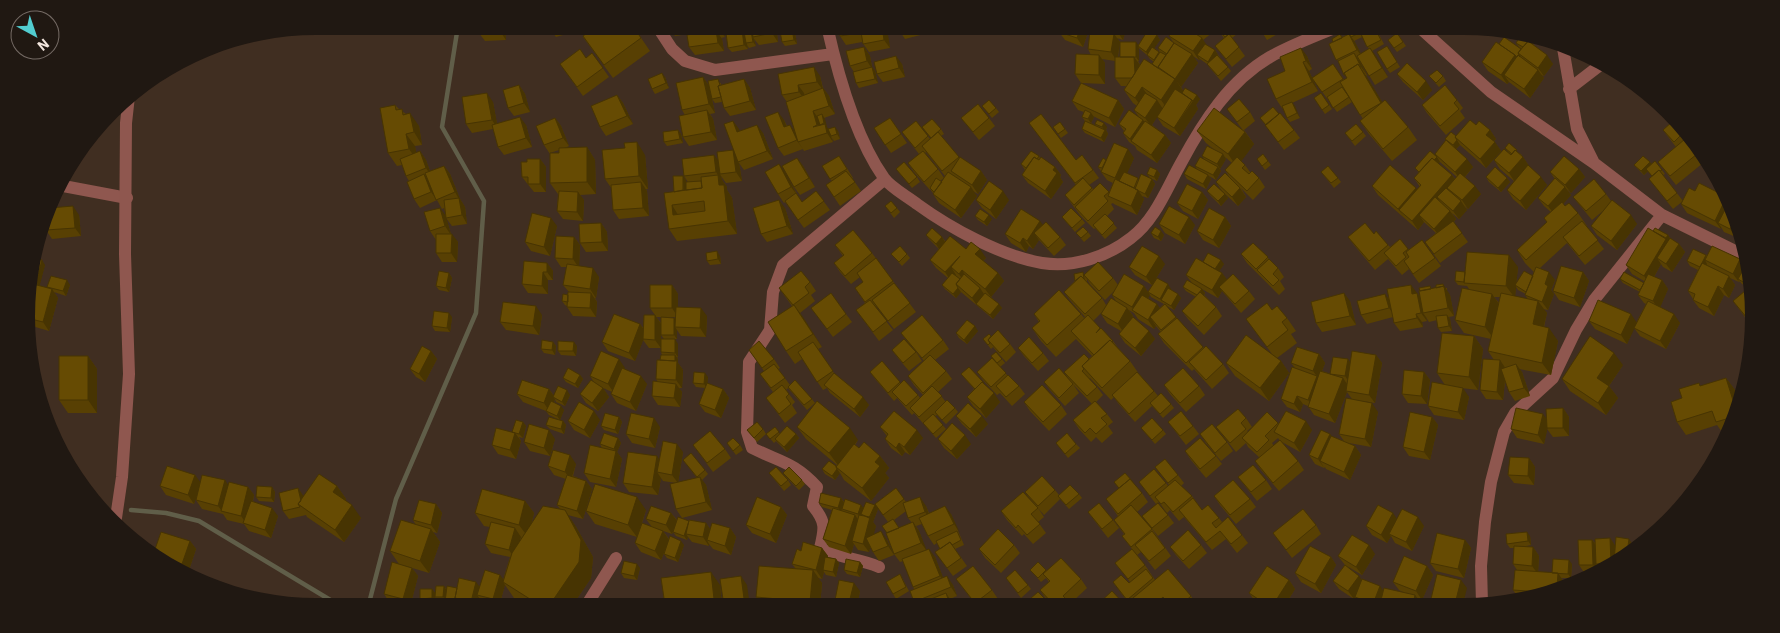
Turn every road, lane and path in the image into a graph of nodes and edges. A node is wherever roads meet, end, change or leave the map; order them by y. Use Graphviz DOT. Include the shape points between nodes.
graph roads {
  1 [pos="663,35"];
  2 [pos="829,35"];
  3 [pos="1319,35"];
  4 [pos="1428,35"];
  5 [pos="1564,53"];
  6 [pos="833,54"];
  7 [pos="1596,68"];
  8 [pos="1569,89"];
  9 [pos="128,108"];
  10 [pos="1594,163"];
  11 [pos="885,180"];
  12 [pos="67,187"];
  13 [pos="127,198"];
  14 [pos="1662,215"];
  15 [pos="1737,252"];
  16 [pos="116,515"];
  17 [pos="616,558"];
  18 [pos="878,566"];
  19 [pos="1482,597"];
  20 [pos="591,598"];
  1 -- 6 [label="street" via="685,62 715,70"];
  2 -- 6 [label="street"];
  3 -- 11 [label="street" via="1269,57 1230,90 1202,124 1158,206 1132,237 1105,254 1075,263 1043,263 1001,250 939,221"];
  4 -- 10 [label="street" via="1491,92"];
  5 -- 8 [label="street"];
  6 -- 11 [label="street" via="863,141"];
  7 -- 8 [label="street"];
  8 -- 10 [label="street" via="1576,129"];
  9 -- 13 [label="street"];
  10 -- 14 [label="street"];
  11 -- 18 [label="street" via="783,265 773,292 770,330 749,362 747,415 747,432 752,448 791,464 817,487 813,506 823,518 820,548 841,558"];
  12 -- 13 [label="street"];
  13 -- 16 [label="street" via="125,254 129,374"];
  14 -- 15 [label="street"];
  14 -- 19 [label="street" via="1594,300 1553,378 1515,413 1504,432 1490,482 1481,566"];
  17 -- 20 [label="street"];
}
